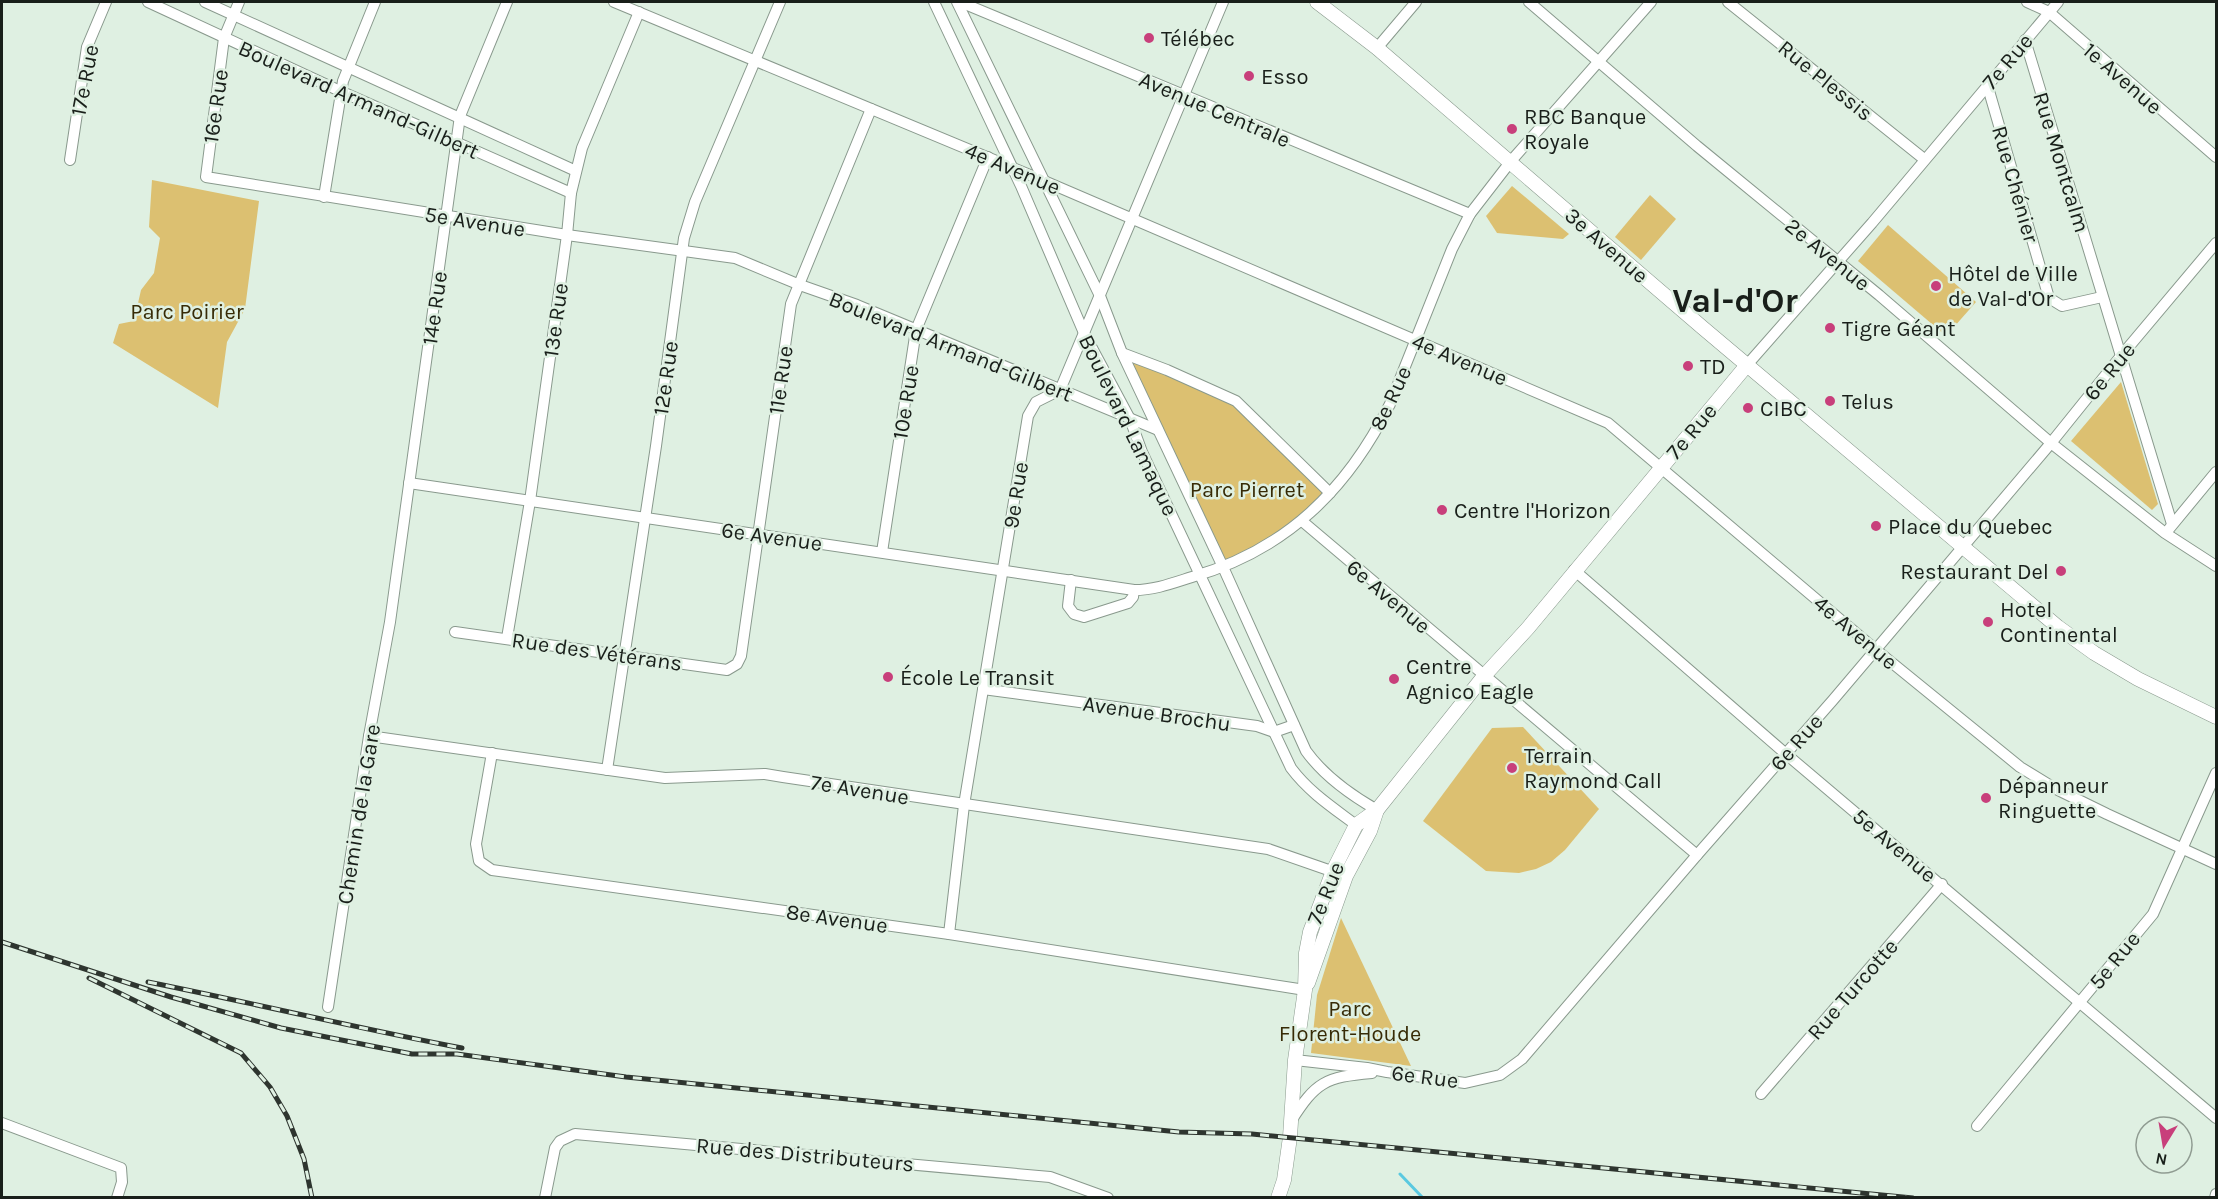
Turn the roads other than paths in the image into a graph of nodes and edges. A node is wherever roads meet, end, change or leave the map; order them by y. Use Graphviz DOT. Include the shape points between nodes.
graph roads {
  1 [pos="106,2"];
  2 [pos="148,2"];
  3 [pos="205,2"];
  4 [pos="239,2"];
  5 [pos="375,2"];
  6 [pos="507,2"];
  7 [pos="614,2"];
  8 [pos="780,2"];
  9 [pos="934,2"];
  10 [pos="959,2"];
  11 [pos="1222,2"];
  12 [pos="1317,2"];
  13 [pos="1416,2"];
  14 [pos="1529,2"];
  15 [pos="1651,2"];
  16 [pos="1728,2"];
  17 [pos="2027,2"];
  18 [pos="2058,2"];
  19 [pos="977,5"];
  20 [pos="639,12"];
  21 [pos="2049,12"];
  22 [pos="234,14"];
  23 [pos="224,38"];
  24 [pos="2025,40"];
  25 [pos="1377,48"];
  26 [pos="755,60"];
  27 [pos="1599,60"];
  28 [pos="347,67"];
  29 [pos="1987,84"];
  30 [pos="340,91"];
  31 [pos="1184,95"];
  32 [pos="871,109"];
  33 [pos="460,116"];
  34 [pos="458,144"];
  35 [pos="988,157"];
  36 [pos="2217,157"];
  37 [pos="1924,159"];
  38 [pos="70,160"];
  39 [pos="1511,161"];
  40 [pos="1011,167"];
  41 [pos="576,171"];
  42 [pos="206,177"];
  43 [pos="1042,180"];
  44 [pos="571,193"];
  45 [pos="324,196"];
  46 [pos="1470,214"];
  47 [pos="447,217"];
  48 [pos="1132,218"];
  49 [pos="567,235"];
  50 [pos="2217,243"];
  51 [pos="682,251"];
  52 [pos="745,261"];
  53 [pos="1838,262"];
  54 [pos="800,285"];
  55 [pos="1100,296"];
  56 [pos="2102,297"];
  57 [pos="916,330"];
  58 [pos="1084,333"];
  59 [pos="1417,341"];
  60 [pos="1122,353"];
  61 [pos="2121,356"];
  62 [pos="1747,365"];
  63 [pos="1060,390"];
  64 [pos="1130,419"];
  65 [pos="1158,430"];
  66 [pos="2051,443"];
  67 [pos="1661,467"];
  68 [pos="2217,472"];
  69 [pos="409,483"];
  70 [pos="1330,493"];
  71 [pos="530,501"];
  72 [pos="645,517"];
  73 [pos="1302,521"];
  74 [pos="2169,529"];
  75 [pos="758,534"];
  76 [pos="1962,546"];
  77 [pos="882,552"];
  78 [pos="2217,566"];
  79 [pos="1223,567"];
  80 [pos="1002,570"];
  81 [pos="1574,570"];
  82 [pos="1200,575"];
  83 [pos="1071,580"];
  84 [pos="1134,590"];
  85 [pos="390,622"];
  86 [pos="455,632"];
  87 [pos="507,638"];
  88 [pos="1875,649"];
  89 [pos="624,656"];
  90 [pos="737,664"];
  91 [pos="1484,676"];
  92 [pos="983,689"];
  93 [pos="2217,717"];
  94 [pos="1294,725"];
  95 [pos="1274,732"];
  96 [pos="369,736"];
  97 [pos="492,753"];
  98 [pos="1786,754"];
  99 [pos="607,770"];
  100 [pos="2217,772"];
  101 [pos="964,805"];
  102 [pos="1377,810"];
  103 [pos="1356,825"];
  104 [pos="2183,850"];
  105 [pos="1696,855"];
  106 [pos="2217,864"];
  107 [pos="1332,871"];
  108 [pos="1346,876"];
  109 [pos="1942,884"];
  110 [pos="949,934"];
  111 [pos="1305,990"];
  112 [pos="2079,1003"];
  113 [pos="328,1007"];
  114 [pos="1295,1060"];
  115 [pos="1387,1072"];
  116 [pos="1761,1094"];
  117 [pos="2217,1118"];
  118 [pos="1291,1122"];
  119 [pos="2,1123"];
  120 [pos="1977,1126"];
  121 [pos="117,1197"];
  122 [pos="545,1197"];
  123 [pos="1108,1197"];
  124 [pos="1278,1197"];
  1 -- 38 [label="street, 17e Rue" via="87,47"];
  2 -- 23 [label="street, Boulevard Armand-Gilbert"];
  3 -- 22 [label="street, Boulevard Armand-Gilbert"];
  4 -- 22 [label="street, 16e Rue"];
  5 -- 28 [label="street"];
  6 -- 33 [label="street, 14e Rue"];
  7 -- 20 [label="street, 4e Avenue"];
  8 -- 26 [label="street, 12e Rue"];
  9 -- 40 [label="street, Boulevard Lamaque"];
  10 -- 19 [label="street, Avenue Centrale"];
  10 -- 43 [label="street, Boulevard Lamaque"];
  11 -- 31 [label="street"];
  12 -- 25 [label="main road, 3e Avenue"];
  13 -- 25 [label="street"];
  14 -- 27 [label="street, 2e Avenue"];
  15 -- 27 [label="street, 8e Rue"];
  16 -- 37 [label="street, Rue Plessis"];
  17 -- 21 [label="street, 1e Avenue"];
  18 -- 21 [label="street, 7e Rue"];
  19 -- 31 [label="street, Avenue Centrale"];
  20 -- 26 [label="street, 4e Avenue"];
  20 -- 41 [label="street, 13e Rue"];
  21 -- 24 [label="street, 7e Rue"];
  21 -- 36 [label="street, 1e Avenue"];
  22 -- 23 [label="street, 16e Rue"];
  22 -- 28 [label="street, Boulevard Armand-Gilbert"];
  23 -- 30 [label="street, Boulevard Armand-Gilbert"];
  23 -- 42 [label="street, 16e Rue"];
  24 -- 29 [label="street, 7e Rue"];
  24 -- 56 [label="street, Rue Montcalm"];
  25 -- 39 [label="main road, 3e Avenue"];
  26 -- 32 [label="street, 4e Avenue"];
  26 -- 51 [label="street, 12e Rue" via="695,202"];
  27 -- 39 [label="street, 8e Rue"];
  27 -- 53 [label="street, 2e Avenue"];
  28 -- 30 [label="street"];
  28 -- 33 [label="street, Boulevard Armand-Gilbert"];
  29 -- 37 [label="street, 7e Rue"];
  29 -- 56 [label="street, Rue Chénier" via="2049,298 2062,306"];
  30 -- 34 [label="street, Boulevard Armand-Gilbert"];
  30 -- 45 [label="street"];
  31 -- 46 [label="street, Avenue Centrale"];
  31 -- 48 [label="street"];
  32 -- 35 [label="street, 4e Avenue"];
  32 -- 54 [label="street, 11e Rue"];
  33 -- 34 [label="street, 14e Rue"];
  33 -- 41 [label="street, Boulevard Armand-Gilbert"];
  34 -- 44 [label="street, Boulevard Armand-Gilbert"];
  34 -- 47 [label="street, 14e Rue"];
  35 -- 40 [label="street, 4e Avenue"];
  35 -- 57 [label="street, 10e Rue"];
  37 -- 53 [label="street, 7e Rue"];
  39 -- 46 [label="street, 8e Rue"];
  39 -- 62 [label="main road, 3e Avenue"];
  40 -- 43 [label="street, 4e Avenue"];
  40 -- 58 [label="street, Boulevard Lamaque"];
  41 -- 44 [label="street, 13e Rue"];
  42 -- 45 [label="street, 5e Avenue"];
  43 -- 48 [label="street, 4e Avenue"];
  43 -- 55 [label="street, Boulevard Lamaque"];
  44 -- 49 [label="street, 13e Rue"];
  45 -- 47 [label="street, 5e Avenue"];
  46 -- 59 [label="street, 8e Rue" via="1452,249"];
  47 -- 49 [label="street, 5e Avenue"];
  47 -- 69 [label="street, 14e Rue"];
  48 -- 55 [label="street"];
  48 -- 59 [label="street, 4e Avenue"];
  49 -- 51 [label="street, 5e Avenue"];
  49 -- 71 [label="street, 13e Rue"];
  50 -- 61 [label="street, 6e Rue"];
  51 -- 52 [label="street, 5e Avenue"];
  51 -- 72 [label="street, 12e Rue"];
  52 -- 54 [label="street, Boulevard Armand-Gilbert"];
  53 -- 62 [label="street, 7e Rue"];
  53 -- 66 [label="street, 2e Avenue"];
  54 -- 57 [label="street, Boulevard Armand-Gilbert"];
  54 -- 75 [label="street, 11e Rue" via="791,304"];
  55 -- 58 [label="street"];
  55 -- 60 [label="street, Boulevard Lamaque"];
  56 -- 61 [label="street, Rue Montcalm"];
  57 -- 63 [label="street, Boulevard Armand-Gilbert"];
  57 -- 77 [label="street, 10e Rue"];
  58 -- 63 [label="street"];
  58 -- 64 [label="street, Boulevard Lamaque"];
  59 -- 67 [label="street, 4e Avenue" via="1608,423"];
  59 -- 70 [label="street, 8e Rue" via="1378,427"];
  60 -- 65 [label="street, Boulevard Lamaque"];
  60 -- 70 [label="street" via="1236,401"];
  61 -- 66 [label="street, 6e Rue"];
  61 -- 74 [label="street, Rue Montcalm"];
  62 -- 67 [label="main road, 7e Rue"];
  62 -- 76 [label="main road, 3e Avenue"];
  63 -- 64 [label="street, Boulevard Armand-Gilbert"];
  63 -- 80 [label="street, 9e Rue" via="1036,402 1028,416"];
  64 -- 65 [label="street, Boulevard Armand-Gilbert"];
  64 -- 82 [label="street, Boulevard Lamaque"];
  65 -- 79 [label="street, Boulevard Lamaque"];
  66 -- 74 [label="street, 2e Avenue"];
  66 -- 76 [label="street, 6e Rue"];
  67 -- 81 [label="main road, 7e Rue"];
  67 -- 88 [label="street, 4e Avenue"];
  68 -- 74 [label="street"];
  69 -- 71 [label="street, 6e Avenue"];
  69 -- 85 [label="street, 14e Rue"];
  70 -- 73 [label="street, 8e Rue"];
  71 -- 72 [label="street, 6e Avenue"];
  71 -- 87 [label="street, 13e Rue"];
  72 -- 75 [label="street, 6e Avenue"];
  72 -- 89 [label="street, 12e Rue"];
  73 -- 79 [label="street, 8e Rue" via="1258,551"];
  73 -- 91 [label="street, 6e Avenue"];
  74 -- 78 [label="street, 2e Avenue"];
  75 -- 77 [label="street, 6e Avenue"];
  75 -- 90 [label="street, 11e Rue"];
  76 -- 88 [label="street, 6e Rue"];
  76 -- 93 [label="main road, 3e Avenue" via="2094,653"];
  77 -- 80 [label="street, 6e Avenue"];
  79 -- 82 [label="street, 8e Rue"];
  79 -- 94 [label="street, Boulevard Lamaque"];
  80 -- 83 [label="street, 6e Avenue"];
  80 -- 92 [label="street, 9e Rue"];
  81 -- 91 [label="main road, 7e Rue"];
  81 -- 98 [label="street, 5e Avenue"];
  82 -- 84 [label="street, 8e Rue" via="1149,590"];
  82 -- 95 [label="street, Boulevard Lamaque"];
  83 -- 84 [label="street, 6e Avenue"];
  83 -- 84 [label="street" via="1068,606 1074,614 1084,617 1128,603"];
  85 -- 96 [label="street, Chemin de la Gare"];
  86 -- 87 [label="street, Rue des Vétérans"];
  87 -- 89 [label="street, Rue des Vétérans"];
  88 -- 98 [label="street, 6e Rue"];
  88 -- 104 [label="street, 4e Avenue" via="2020,767 2056,789"];
  89 -- 90 [label="street, Rue des Vétérans" via="727,670"];
  89 -- 99 [label="street, 12e Rue"];
  91 -- 102 [label="main road, 7e Rue"];
  91 -- 105 [label="street, 6e Avenue"];
  92 -- 95 [label="street, Avenue Brochu" via="1257,726"];
  92 -- 101 [label="street, 9e Rue"];
  94 -- 95 [label="street"];
  94 -- 102 [label="street, Boulevard Lamaque" via="1316,765"];
  95 -- 103 [label="street, Boulevard Lamaque" via="1304,786"];
  96 -- 97 [label="street, 7e Avenue"];
  96 -- 113 [label="street, Chemin de la Gare"];
  97 -- 99 [label="street, 7e Avenue"];
  97 -- 110 [label="street, 8e Avenue" via="476,844 479,861 492,870"];
  98 -- 105 [label="street, 6e Rue"];
  98 -- 109 [label="street, 5e Avenue"];
  99 -- 101 [label="street, 7e Avenue" via="665,778 765,774"];
  100 -- 104 [label="street, 5e Rue"];
  101 -- 107 [label="street, 7e Avenue" via="1268,849"];
  101 -- 110 [label="street, 9e Rue"];
  102 -- 103 [label="main road, 7e Rue"];
  102 -- 108 [label="main road, 7e Rue"];
  103 -- 107 [label="main road, 7e Rue"];
  104 -- 106 [label="street, 4e Avenue"];
  104 -- 112 [label="street, 5e Rue" via="2152,914"];
  105 -- 115 [label="street, 6e Rue" via="1522,1059 1500,1075 1465,1083"];
  107 -- 108 [label="street, 7e Avenue"];
  107 -- 111 [label="main road, 7e Rue" via="1310,932"];
  108 -- 111 [label="main road, 7e Rue"];
  109 -- 112 [label="street, 5e Avenue"];
  109 -- 116 [label="street, Rue Turcotte"];
  110 -- 111 [label="street, 8e Avenue"];
  111 -- 114 [label="main road, 7e Rue"];
  112 -- 117 [label="street, 5e Avenue"];
  112 -- 120 [label="street, 5e Rue"];
  114 -- 115 [label="street, 6e Rue"];
  114 -- 118 [label="main road, 7e Rue"];
  115 -- 118 [label="street" via="1350,1075 1322,1084 1308,1095"];
  118 -- 124 [label="main road, 7e Rue" via="1284,1180"];
  119 -- 121 [label="street" via="121,1168"];
  122 -- 123 [label="street, Rue des Distributeurs" via="555,1148 574,1134 1050,1177"];
}
